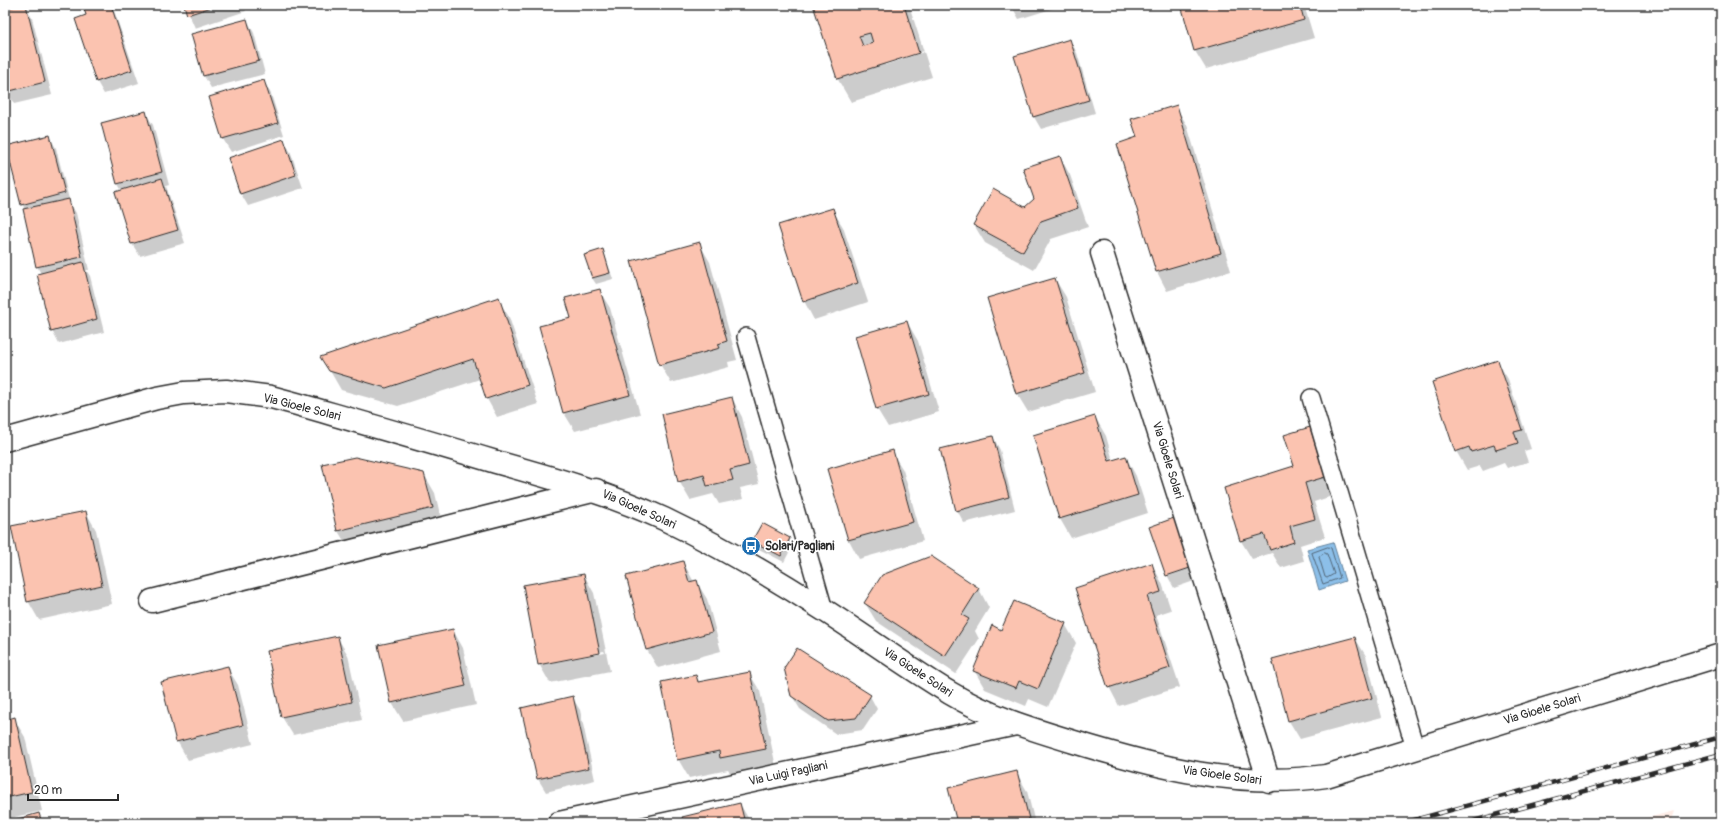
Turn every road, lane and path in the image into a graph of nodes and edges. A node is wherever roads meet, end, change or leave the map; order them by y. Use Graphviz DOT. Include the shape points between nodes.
graph roads {
  1 [pos="1102,253"];
  2 [pos="746,337"];
  3 [pos="1311,398"];
  4 [pos="5,440"];
  5 [pos="596,490"];
  6 [pos="152,601"];
  7 [pos="824,610"];
  8 [pos="1721,655"];
  9 [pos="1016,724"];
  10 [pos="1415,748"];
  11 [pos="1269,781"];
  12 [pos="559,823"];
  1 -- 11 [label="street, Via Gioele Solari"];
  2 -- 7 [label="lane"];
  3 -- 10 [label="lane"];
  4 -- 5 [label="street, Via Gioele Solari" via="168,395 226,391 271,397"];
  5 -- 6 [label="street, Via Gioele Solari"];
  5 -- 7 [label="street, Via Gioele Solari" via="662,518 707,541"];
  7 -- 9 [label="street, Via Gioele Solari" via="950,693"];
  8 -- 10 [label="street, Via Gioele Solari"];
  9 -- 11 [label="street, Via Gioele Solari" via="1112,754 1166,767 1230,779"];
  9 -- 12 [label="street, Via Luigi Pagliani"];
  10 -- 11 [label="street, Via Gioele Solari" via="1326,776"];
}
